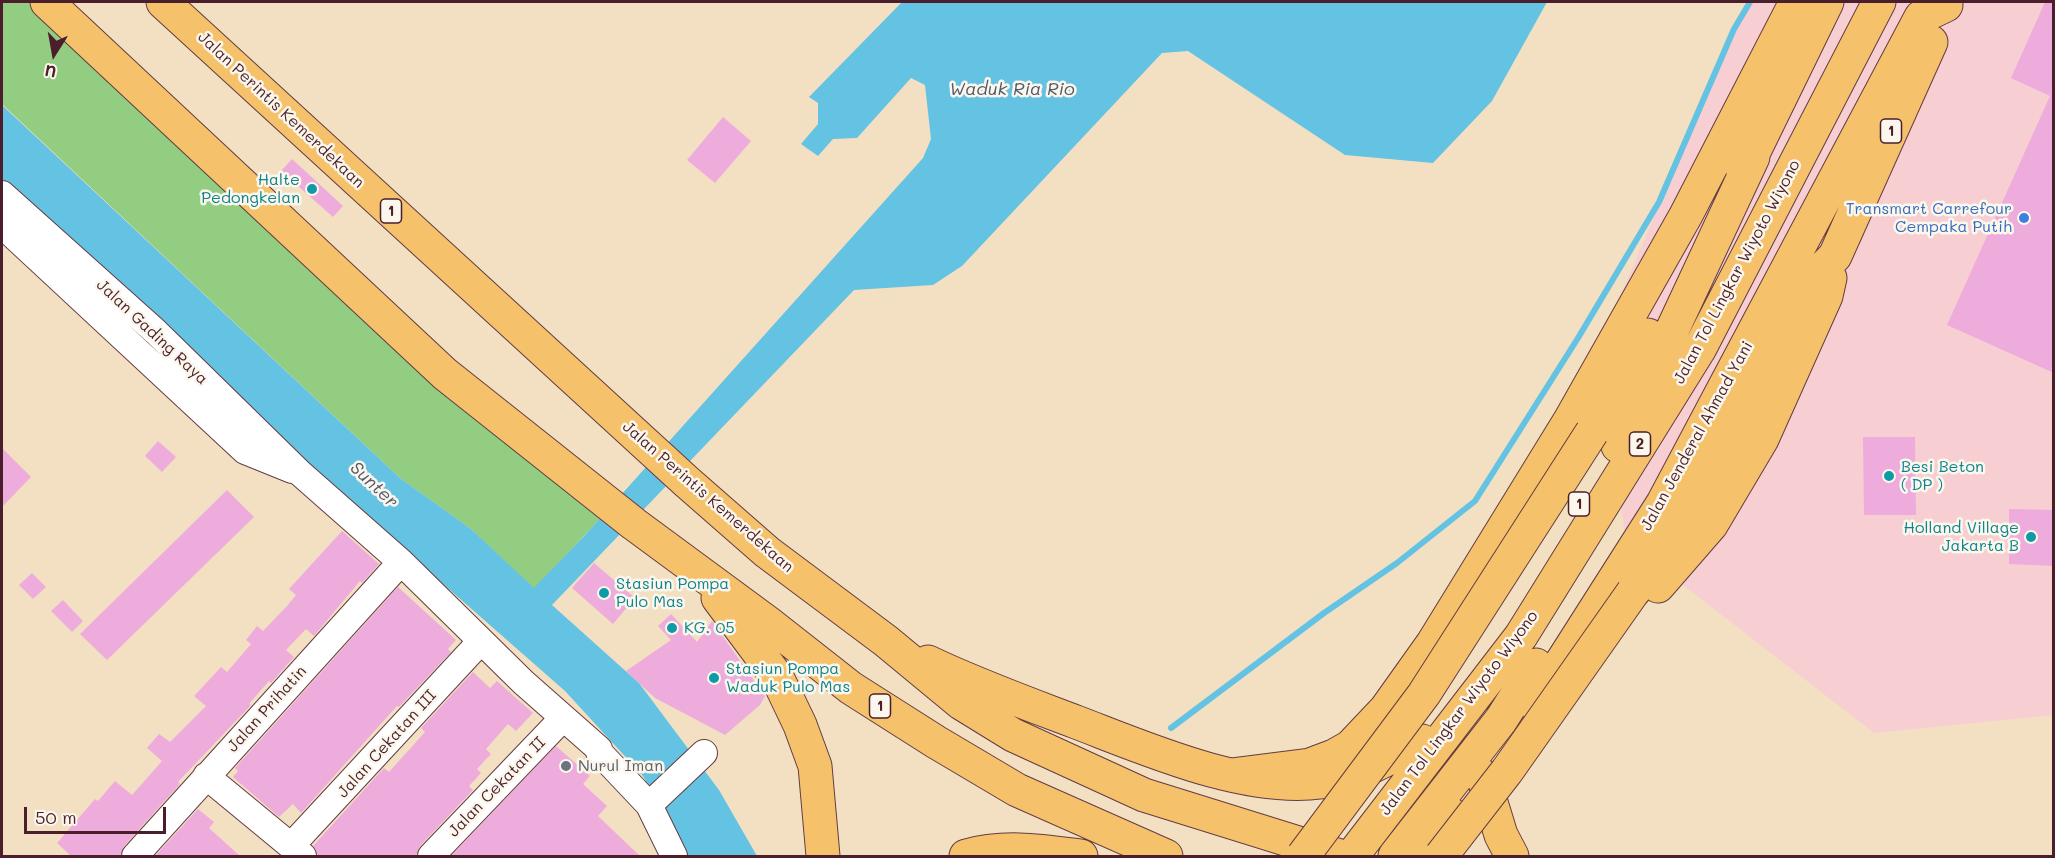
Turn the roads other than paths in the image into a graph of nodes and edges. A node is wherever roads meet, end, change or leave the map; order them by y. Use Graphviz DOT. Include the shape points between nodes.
graph roads {
  1 [pos="47,2"];
  2 [pos="163,2"];
  3 [pos="1796,2"];
  4 [pos="1827,2"];
  5 [pos="1879,2"];
  6 [pos="1906,2"];
  7 [pos="1947,3"];
  8 [pos="1753,157"];
  9 [pos="2,194"];
  10 [pos="2,225"];
  11 [pos="1834,256"];
  12 [pos="300,473"];
  13 [pos="676,555"];
  14 [pos="401,562"];
  15 [pos="1617,634"];
  16 [pos="481,641"];
  17 [pos="886,641"];
  18 [pos="1561,665"];
  19 [pos="1535,704"];
  20 [pos="563,718"];
  21 [pos="1422,741"];
  22 [pos="701,756"];
  23 [pos="1230,775"];
  24 [pos="206,776"];
  25 [pos="1483,776"];
  26 [pos="651,803"];
  27 [pos="297,851"];
  28 [pos="135,856"];
  29 [pos="431,856"];
  30 [pos="674,856"];
  31 [pos="823,856"];
  32 [pos="966,856"];
  33 [pos="1081,856"];
  34 [pos="1166,856"];
  35 [pos="1303,856"];
  36 [pos="1339,856"];
  37 [pos="1352,856"];
  38 [pos="1395,856"];
  39 [pos="1421,856"];
  40 [pos="1441,856"];
  41 [pos="1512,856"];
  1 -- 13 [label="highway, 1" via="445,374"];
  2 -- 17 [label="highway, Jalan Perintis Kemerdekaan / 1" via="687,483 767,552"];
  3 -- 23 [label="highway" via="1686,215 1569,422 1432,643 1386,709 1350,747 1334,756 1310,765"];
  4 -- 8 [label="highway, 1"];
  5 -- 37 [label="highway, Jalan Tol Lingkar Wiyoto Wiyono / 2" via="1700,348 1521,636"];
  6 -- 38 [label="highway, Jalan Tol Lingkar Wiyoto Wiyono / 2" via="1688,430 1501,720"];
  7 -- 11 [label="highway, Jalan Jenderal Ahmad Yani / 1"];
  7 -- 18 [label="highway, Jalan Jenderal Ahmad Yani / 1" via="1921,17 1663,503"];
  8 -- 21 [label="highway, 1" via="1617,447"];
  8 -- 35 [label="highway, 1, bridge" via="1592,432 1424,694"];
  9 -- 12 [label="street, Jalan Gading Raya" via="156,332"];
  10 -- 12 [label="street, Jalan Gading Raya" via="245,451"];
  11 -- 15 [label="highway" via="1826,297 1762,439 1712,525"];
  11 -- 40 [label="highway, Jalan Jenderal Ahmad Yani / 1, bridge" via="1808,284 1692,503 1535,733"];
  12 -- 14 [label="street, Jalan Gading Raya"];
  13 -- 31 [label="highway" via="724,604 777,677 792,705 815,766"];
  13 -- 34 [label="highway, 1" via="851,688 1017,790"];
  14 -- 16 [label="street, Jalan Gading Raya"];
  14 -- 24 [label="street, Jalan Prihatin"];
  15 -- 18 [label="highway"];
  15 -- 19 [label="highway" via="1569,699"];
  16 -- 20 [label="street, Jalan Gading Raya"];
  16 -- 27 [label="street, Jalan Cekatan III"];
  17 -- 23 [label="highway" via="954,675 1106,734"];
  17 -- 36 [label="highway, Jalan Perintis Kemerdekaan / 1" via="969,708 1013,735 1132,790"];
  18 -- 19 [label="highway, Jalan Jenderal Ahmad Yani / 1"];
  19 -- 25 [label="highway, Jalan Jenderal Ahmad Yani / 1"];
  20 -- 26 [label="street, Jalan Gading Raya"];
  20 -- 29 [label="street, Jalan Cekatan II"];
  21 -- 23 [label="highway" via="1337,780 1301,784"];
  21 -- 36 [label="highway, 1"];
  22 -- 26 [label="street"];
  24 -- 27 [label="street"];
  24 -- 28 [label="street, Jalan Prihatin"];
  25 -- 39 [label="highway, Jalan Jenderal Ahmad Yani / 1"];
  25 -- 41 [label="highway" via="1501,835"];
  26 -- 30 [label="street, Jalan Gading Raya"];
  32 -- 33 [label="highway" via="990,850 1038,850"];
}
